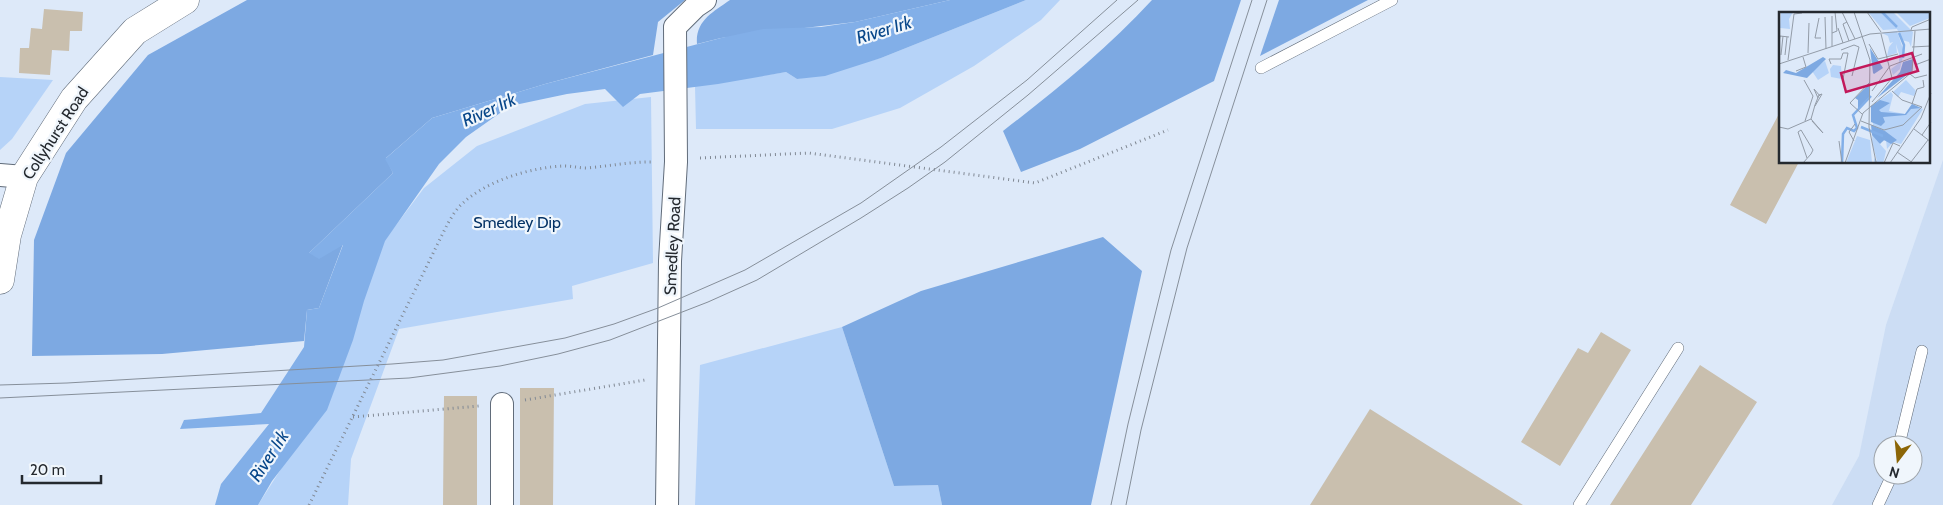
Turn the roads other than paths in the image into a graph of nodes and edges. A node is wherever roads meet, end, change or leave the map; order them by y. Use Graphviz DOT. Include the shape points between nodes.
graph roads {
  1 [pos="185,0"];
  2 [pos="705,0"];
  3 [pos="1392,0"];
  4 [pos="1261,68"];
  5 [pos="12,176"];
  6 [pos="0,280"];
  7 [pos="1678,348"];
  8 [pos="1922,351"];
  9 [pos="502,404"];
  10 [pos="1901,435"];
  11 [pos="1887,485"];
  12 [pos="502,505"];
  13 [pos="667,505"];
  14 [pos="1579,505"];
  15 [pos="1878,505"];
  1 -- 5 [label="street, Collyhurst Road" via="135,31 74,98"];
  2 -- 13 [label="street, Smedley Road" via="676,27 676,162 670,261"];
  3 -- 4 [label="lane"];
  5 -- 6 [label="street, Collyhurst Road"];
  7 -- 14 [label="lane"];
  8 -- 10 [label="lane"];
  9 -- 12 [label="street"];
  11 -- 15 [label="lane"];
}
